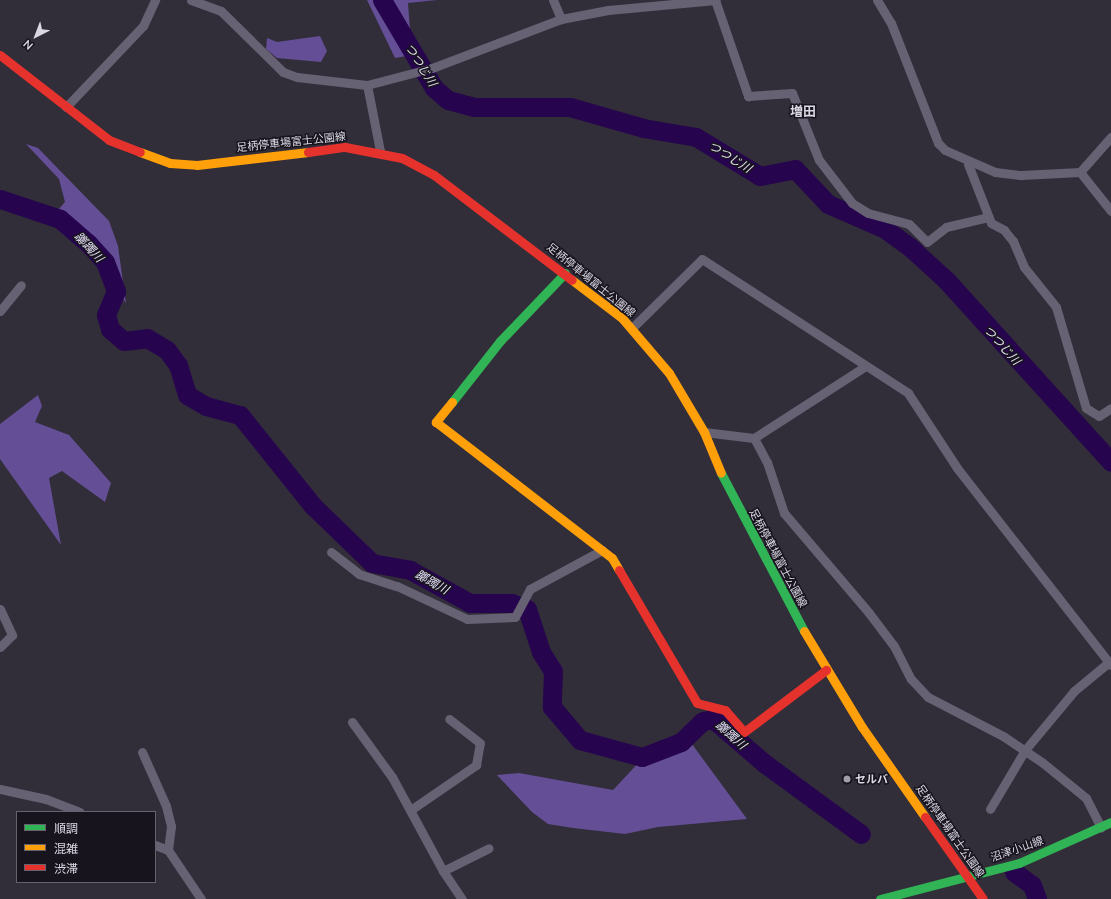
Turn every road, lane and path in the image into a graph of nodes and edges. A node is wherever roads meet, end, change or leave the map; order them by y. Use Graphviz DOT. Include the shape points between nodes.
graph roads {
  1 [pos="155,0"];
  2 [pos="191,0"];
  3 [pos="553,0"];
  4 [pos="878,0"];
  5 [pos="710,1"];
  6 [pos="562,19"];
  7 [pos="0,55"];
  8 [pos="367,85"];
  9 [pos="66,107"];
  10 [pos="1111,137"];
  11 [pos="380,151"];
  12 [pos="968,164"];
  13 [pos="1080,172"];
  14 [pos="1111,211"];
  15 [pos="988,217"];
  16 [pos="565,273"];
  17 [pos="21,285"];
  18 [pos="0,311"];
  19 [pos="632,328"];
  20 [pos="864,367"];
  21 [pos="1111,408"];
  22 [pos="704,432"];
  23 [pos="754,438"];
  24 [pos="602,550"];
  25 [pos="331,552"];
  26 [pos="0,608"];
  27 [pos="0,647"];
  28 [pos="1110,664"];
  29 [pos="826,670"];
  30 [pos="449,719"];
  31 [pos="352,722"];
  32 [pos="1025,750"];
  33 [pos="142,752"];
  34 [pos="0,789"];
  35 [pos="412,809"];
  36 [pos="990,809"];
  37 [pos="77,811"];
  38 [pos="1111,822"];
  39 [pos="1102,827"];
  40 [pos="156,844"];
  41 [pos="489,848"];
  42 [pos="168,850"];
  43 [pos="443,871"];
  44 [pos="968,878"];
  45 [pos="201,899"];
  46 [pos="462,899"];
  47 [pos="880,899"];
  48 [pos="983,899"];
  1 -- 9 [label="street" via="143,26"];
  2 -- 8 [label="street" via="221,11 283,72 297,77"];
  3 -- 6 [label="street"];
  4 -- 12 [label="street" via="891,23 938,144"];
  5 -- 6 [label="street" via="623,8"];
  5 -- 15 [label="street" via="748,96 792,93 819,160 852,203 868,213 909,224 927,242 946,227"];
  6 -- 8 [label="street" via="432,68"];
  7 -- 9 [label="main road, 足柄停車場富士公園線"];
  8 -- 11 [label="street"];
  9 -- 11 [label="main road, 足柄停車場富士公園線" via="110,140 170,163 197,165 344,147"];
  10 -- 13 [label="street"];
  11 -- 16 [label="main road, 足柄停車場富士公園線" via="402,158 434,175"];
  12 -- 13 [label="street" via="995,172 1021,175"];
  12 -- 15 [label="street"];
  13 -- 14 [label="street"];
  15 -- 21 [label="street" via="1013,241 1024,267 1056,307 1086,408 1099,416"];
  16 -- 19 [label="main road, 足柄停車場富士公園線"];
  16 -- 24 [label="main road" via="500,341 436,422"];
  17 -- 18 [label="street"];
  19 -- 20 [label="street" via="702,258"];
  19 -- 22 [label="main road, 足柄停車場富士公園線" via="669,373"];
  20 -- 23 [label="street"];
  20 -- 28 [label="street" via="908,393 937,441"];
  22 -- 23 [label="street"];
  22 -- 29 [label="main road, 足柄停車場富士公園線" via="753,537"];
  23 -- 32 [label="street" via="767,462 784,513 869,613 894,646 911,679 928,696"];
  24 -- 25 [label="street" via="530,589 515,617 466,619 453,616 397,586 359,574"];
  24 -- 29 [label="main road" via="612,558 697,703 725,710 744,732"];
  26 -- 27 [label="street" via="12,635"];
  28 -- 32 [label="street" via="1074,691"];
  29 -- 44 [label="main road, 足柄停車場富士公園線"];
  30 -- 35 [label="street" via="480,744 476,765"];
  31 -- 35 [label="street"];
  32 -- 36 [label="street"];
  32 -- 39 [label="street" via="1086,798"];
  33 -- 42 [label="street" via="166,806 171,826"];
  34 -- 37 [label="street" via="46,799"];
  35 -- 43 [label="street"];
  38 -- 39 [label="main road, 沼津小山線"];
  39 -- 44 [label="main road, 沼津小山線" via="1042,855"];
  40 -- 42 [label="street"];
  41 -- 43 [label="street"];
  42 -- 45 [label="street"];
  43 -- 46 [label="street"];
  44 -- 47 [label="main road, 沼津小山線"];
  44 -- 48 [label="main road, 足柄停車場富士公園線"];
}
